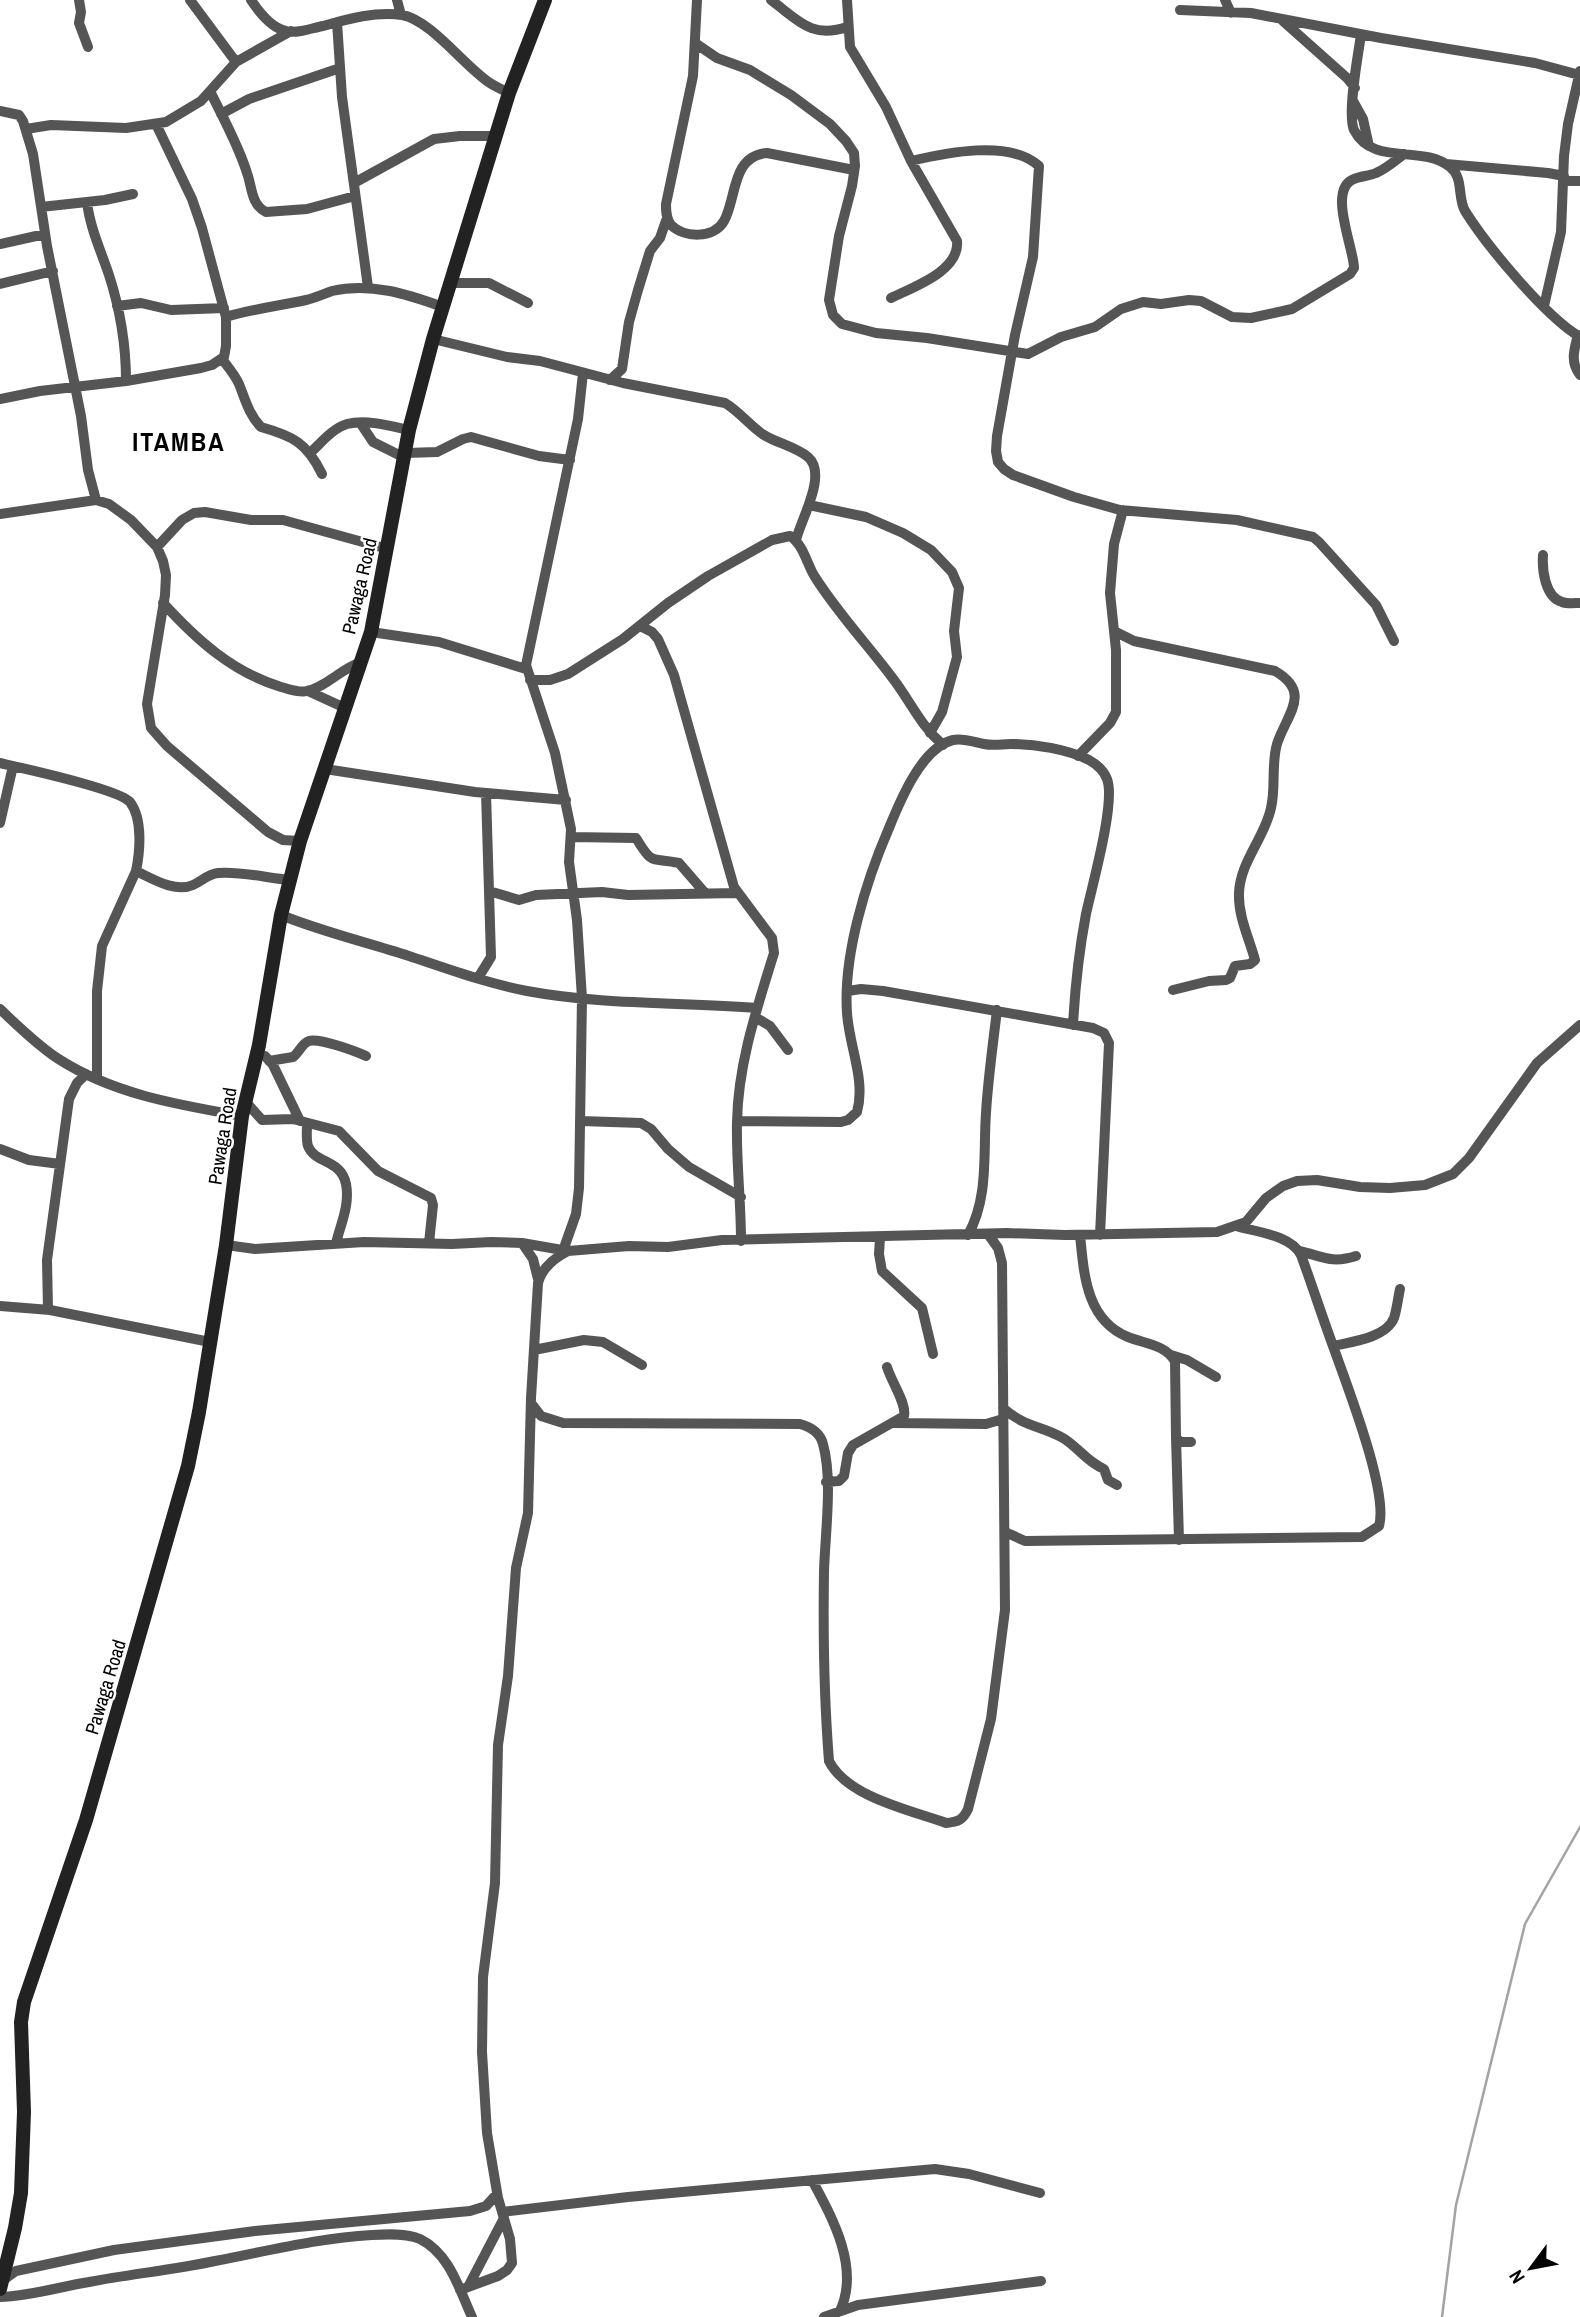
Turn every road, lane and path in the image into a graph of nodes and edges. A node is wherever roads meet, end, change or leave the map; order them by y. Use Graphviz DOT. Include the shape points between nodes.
graph roads {
  1 [pos="79,0"];
  2 [pos="190,0"];
  3 [pos="251,0"];
  4 [pos="397,0"];
  5 [pos="545,0"];
  6 [pos="697,0"];
  7 [pos="771,0"];
  8 [pos="847,0"];
  9 [pos="1225,0"];
  10 [pos="1180,10"];
  11 [pos="1231,13"];
  12 [pos="401,15"];
  13 [pos="1281,20"];
  14 [pos="337,22"];
  15 [pos="847,27"];
  16 [pos="291,31"];
  17 [pos="1361,35"];
  18 [pos="695,43"];
  19 [pos="88,47"];
  20 [pos="236,62"];
  21 [pos="340,68"];
  22 [pos="1580,73"];
  23 [pos="1355,88"];
  24 [pos="210,91"];
  25 [pos="509,93"];
  26 [pos="0,111"];
  27 [pos="221,114"];
  28 [pos="156,124"];
  29 [pos="26,129"];
  30 [pos="496,136"];
  31 [pos="1404,154"];
  32 [pos="911,161"];
  33 [pos="1446,164"];
  34 [pos="854,170"];
  35 [pos="1564,179"];
  36 [pos="1580,181"];
  37 [pos="354,183"];
  38 [pos="133,194"];
  39 [pos="355,196"];
  40 [pos="88,202"];
  41 [pos="41,207"];
  42 [pos="667,218"];
  43 [pos="45,233"];
  44 [pos="0,244"];
  45 [pos="53,271"];
  46 [pos="450,283"];
  47 [pos="0,284"];
  48 [pos="368,287"];
  49 [pos="891,298"];
  50 [pos="528,303"];
  51 [pos="117,306"];
  52 [pos="1544,306"];
  53 [pos="443,307"];
  54 [pos="225,312"];
  55 [pos="1579,336"];
  56 [pos="433,339"];
  57 [pos="1012,354"];
  58 [pos="222,359"];
  59 [pos="583,373"];
  60 [pos="1580,375"];
  61 [pos="610,380"];
  62 [pos="126,382"];
  63 [pos="76,387"];
  64 [pos="0,399"];
  65 [pos="361,424"];
  66 [pos="409,430"];
  67 [pos="311,452"];
  68 [pos="405,455"];
  69 [pos="570,460"];
  70 [pos="323,474"];
  71 [pos="96,500"];
  72 [pos="809,505"];
  73 [pos="1123,510"];
  74 [pos="0,514"];
  75 [pos="796,540"];
  76 [pos="157,547"];
  77 [pos="388,550"];
  78 [pos="1543,555"];
  79 [pos="163,603"];
  80 [pos="1580,603"];
  81 [pos="640,625"];
  82 [pos="1114,631"];
  83 [pos="371,632"];
  84 [pos="1394,641"];
  85 [pos="359,663"];
  86 [pos="528,675"];
  87 [pos="308,691"];
  88 [pos="345,708"];
  89 [pos="930,733"];
  90 [pos="943,745"];
  91 [pos="1078,756"];
  92 [pos="0,763"];
  93 [pos="13,766"];
  94 [pos="325,769"];
  95 [pos="486,793"];
  96 [pos="566,800"];
  97 [pos="0,823"];
  98 [pos="571,837"];
  99 [pos="300,841"];
  100 [pos="136,872"];
  101 [pos="290,880"];
  102 [pos="489,891"];
  103 [pos="737,892"];
  104 [pos="705,893"];
  105 [pos="575,895"];
  106 [pos="281,915"];
  107 [pos="478,978"];
  108 [pos="1173,990"];
  109 [pos="849,991"];
  110 [pos="582,999"];
  111 [pos="0,1009"];
  112 [pos="997,1010"];
  113 [pos="756,1012"];
  114 [pos="1073,1025"];
  115 [pos="1580,1025"];
  116 [pos="259,1045"];
  117 [pos="788,1050"];
  118 [pos="366,1056"];
  119 [pos="269,1061"];
  120 [pos="91,1076"];
  121 [pos="246,1101"];
  122 [pos="242,1116"];
  123 [pos="582,1121"];
  124 [pos="737,1121"];
  125 [pos="303,1123"];
  126 [pos="0,1149"];
  127 [pos="60,1164"];
  128 [pos="741,1197"];
  129 [pos="1236,1226"];
  130 [pos="968,1234"];
  131 [pos="988,1234"];
  132 [pos="1080,1235"];
  133 [pos="1100,1235"];
  134 [pos="880,1238"];
  135 [pos="741,1241"];
  136 [pos="336,1243"];
  137 [pos="429,1243"];
  138 [pos="522,1243"];
  139 [pos="226,1245"];
  140 [pos="566,1249"];
  141 [pos="1299,1251"];
  142 [pos="1356,1256"];
  143 [pos="538,1279"];
  144 [pos="1400,1289"];
  145 [pos="0,1306"];
  146 [pos="48,1309"];
  147 [pos="210,1342"];
  148 [pos="1333,1346"];
  149 [pos="534,1350"];
  150 [pos="933,1354"];
  151 [pos="1171,1355"];
  152 [pos="642,1366"];
  153 [pos="887,1367"];
  154 [pos="1216,1377"];
  155 [pos="531,1403"];
  156 [pos="1003,1413"];
  157 [pos="894,1423"];
  158 [pos="1176,1437"];
  159 [pos="1191,1442"];
  160 [pos="826,1482"];
  161 [pos="1117,1485"];
  162 [pos="1005,1532"];
  163 [pos="1179,1540"];
  164 [pos="812,2180"];
  165 [pos="1040,2193"];
  166 [pos="497,2194"];
  167 [pos="503,2215"];
  168 [pos="1041,2281"];
  169 [pos="1,2285"];
  170 [pos="464,2289"];
  171 [pos="0,2297"];
  172 [pos="840,2311"];
  173 [pos="472,2317"];
  174 [pos="824,2317"];
  1 -- 19 [label="street" via="79,23"];
  2 -- 20 [label="street"];
  3 -- 16 [label="street" via="271,23"];
  4 -- 12 [label="street"];
  5 -- 25 [label="main road, Pawaga Road"];
  6 -- 18 [label="street"];
  7 -- 15 [label="street" via="808,28 832,32"];
  8 -- 15 [label="street"];
  9 -- 11 [label="street"];
  10 -- 11 [label="street"];
  11 -- 13 [label="street"];
  12 -- 14 [label="street"];
  12 -- 25 [label="street" via="427,28 486,81"];
  13 -- 17 [label="street"];
  13 -- 23 [label="street"];
  14 -- 16 [label="street"];
  14 -- 21 [label="street"];
  15 -- 32 [label="street" via="850,47 887,107"];
  16 -- 20 [label="street"];
  17 -- 22 [label="street"];
  17 -- 23 [label="street"];
  18 -- 34 [label="street" via="717,58 750,70 830,124 854,153"];
  18 -- 42 [label="street"];
  20 -- 24 [label="street"];
  21 -- 27 [label="street" via="249,99"];
  21 -- 37 [label="street"];
  22 -- 35 [label="street" via="1568,124"];
  23 -- 31 [label="street" via="1353,101 1369,146"];
  24 -- 27 [label="street"];
  24 -- 28 [label="street" via="201,102"];
  25 -- 30 [label="main road, Pawaga Road"];
  26 -- 29 [label="street" via="19,115"];
  27 -- 39 [label="street" via="260,209 307,209"];
  28 -- 29 [label="street"];
  28 -- 54 [label="street" via="192,199"];
  29 -- 41 [label="street"];
  30 -- 37 [label="street" via="434,139"];
  30 -- 46 [label="main road, Pawaga Road"];
  31 -- 33 [label="street"];
  31 -- 57 [label="street" via="1380,172 1347,183 1343,220 1354,268 1292,309 1240,318 1201,301 1143,302 1028,355"];
  32 -- 49 [label="street" via="957,248 953,261 938,273"];
  32 -- 57 [label="street" via="975,150 1027,158 1039,166 1032,257"];
  33 -- 35 [label="street" via="1548,173"];
  33 -- 52 [label="street" via="1459,180 1460,201 1466,212"];
  34 -- 42 [label="street" via="757,154 744,165 724,221 716,230 701,235 684,231"];
  34 -- 57 [label="street" via="829,300 833,315 842,324 876,332"];
  35 -- 36 [label="street"];
  35 -- 52 [label="street" via="1561,232"];
  37 -- 39 [label="street"];
  38 -- 40 [label="street"];
  39 -- 48 [label="street"];
  40 -- 41 [label="street"];
  40 -- 51 [label="street"];
  41 -- 43 [label="street"];
  42 -- 61 [label="street" via="638,290 622,369"];
  43 -- 44 [label="street"];
  43 -- 45 [label="street"];
  45 -- 47 [label="street"];
  45 -- 63 [label="street"];
  46 -- 50 [label="street" via="489,283"];
  46 -- 53 [label="main road, Pawaga Road"];
  48 -- 53 [label="street"];
  48 -- 54 [label="street"];
  51 -- 54 [label="street" via="141,303 171,310"];
  51 -- 62 [label="street"];
  52 -- 55 [label="street"];
  53 -- 56 [label="main road, Pawaga Road"];
  54 -- 58 [label="street"];
  55 -- 60 [label="street" via="1573,357"];
  56 -- 59 [label="street"];
  56 -- 66 [label="main road, Pawaga Road"];
  57 -- 73 [label="street" via="997,436 999,462 1013,475 1038,485"];
  58 -- 62 [label="street" via="201,368"];
  58 -- 67 [label="street" via="257,424 292,437"];
  59 -- 61 [label="street"];
  59 -- 69 [label="street"];
  61 -- 72 [label="street" via="726,403 763,434 808,457 816,475"];
  62 -- 63 [label="street"];
  63 -- 64 [label="street"];
  63 -- 71 [label="street"];
  65 -- 66 [label="street"];
  65 -- 67 [label="street" via="346,424"];
  65 -- 68 [label="street" via="373,442"];
  66 -- 68 [label="main road, Pawaga Road"];
  67 -- 70 [label="street"];
  68 -- 69 [label="street" via="437,452 471,438"];
  68 -- 77 [label="main road, Pawaga Road"];
  69 -- 86 [label="street" via="527,653"];
  71 -- 74 [label="street"];
  71 -- 76 [label="street" via="131,520"];
  72 -- 75 [label="street"];
  72 -- 89 [label="street" via="866,517 903,533 930,550 952,572 959,588 954,631 957,657 942,712"];
  73 -- 82 [label="street" via="1114,544 1110,593"];
  73 -- 84 [label="street" via="1237,520 1313,537 1376,605"];
  75 -- 81 [label="street" via="785,536 772,540 699,581"];
  75 -- 89 [label="street" via="814,577"];
  76 -- 77 [label="street" via="182,520 205,512 283,520"];
  76 -- 79 [label="street" via="166,575"];
  77 -- 83 [label="main road, Pawaga Road"];
  78 -- 80 [label="street" via="1544,576 1552,594 1562,602"];
  79 -- 87 [label="street" via="239,671 274,685"];
  79 -- 99 [label="street" via="147,704 151,728 268,832 283,840"];
  81 -- 86 [label="street" via="568,674 550,680"];
  81 -- 103 [label="street" via="658,639 674,675"];
  82 -- 91 [label="street" via="1116,712"];
  82 -- 108 [label="street" via="1142,643 1275,671 1287,678 1294,690 1291,714 1274,757 1271,809 1238,892 1255,960 1235,966 1226,980"];
  83 -- 85 [label="main road, Pawaga Road"];
  83 -- 86 [label="street" via="439,642"];
  85 -- 87 [label="street"];
  85 -- 88 [label="main road, Pawaga Road"];
  86 -- 96 [label="street"];
  87 -- 88 [label="street"];
  88 -- 94 [label="main road, Pawaga Road"];
  89 -- 90 [label="street"];
  90 -- 91 [label="street" via="955,739 1048,748"];
  90 -- 109 [label="street" via="915,775 888,829 853,938"];
  91 -- 114 [label="street" via="1099,767 1107,778 1109,794 1086,918"];
  92 -- 93 [label="street"];
  93 -- 97 [label="street"];
  93 -- 100 [label="street" via="129,801 138,830"];
  94 -- 95 [label="street"];
  94 -- 99 [label="main road, Pawaga Road"];
  95 -- 96 [label="street"];
  95 -- 102 [label="street"];
  96 -- 98 [label="street"];
  98 -- 104 [label="street" via="636,838 647,857 680,863"];
  98 -- 105 [label="street" via="569,862"];
  99 -- 101 [label="main road, Pawaga Road"];
  100 -- 101 [label="street" via="180,888 219,873"];
  100 -- 120 [label="street" via="102,946"];
  101 -- 106 [label="main road, Pawaga Road"];
  102 -- 105 [label="street" via="519,900"];
  102 -- 107 [label="street" via="491,957"];
  103 -- 104 [label="street"];
  103 -- 113 [label="street" via="774,945"];
  104 -- 105 [label="street"];
  105 -- 110 [label="street"];
  106 -- 107 [label="street"];
  106 -- 116 [label="main road, Pawaga Road"];
  107 -- 110 [label="street"];
  109 -- 112 [label="street" via="883,991"];
  109 -- 124 [label="street" via="847,1012 860,1088 857,1112 841,1122"];
  110 -- 113 [label="street"];
  110 -- 123 [label="street"];
  111 -- 120 [label="street" via="44,1049"];
  112 -- 114 [label="street"];
  112 -- 130 [label="street" via="982,1199"];
  113 -- 117 [label="street"];
  113 -- 124 [label="street" via="740,1082"];
  114 -- 133 [label="street" via="1099,1030 1108,1039"];
  115 -- 129 [label="street" via="1537,1063 1453,1174 1425,1185 1390,1188 1297,1181 1266,1198 1246,1222"];
  116 -- 119 [label="street"];
  116 -- 121 [label="main road, Pawaga Road"];
  118 -- 119 [label="street" via="313,1041 293,1057"];
  119 -- 125 [label="street"];
  120 -- 122 [label="street" via="149,1097"];
  120 -- 127 [label="street" via="77,1083 69,1099"];
  121 -- 122 [label="main road, Pawaga Road"];
  121 -- 125 [label="street" via="262,1120"];
  122 -- 139 [label="main road, Pawaga Road"];
  123 -- 128 [label="street" via="642,1123 689,1167"];
  123 -- 140 [label="street" via="577,1207"];
  124 -- 128 [label="street"];
  125 -- 136 [label="street" via="309,1147 336,1166 346,1183 345,1214"];
  125 -- 137 [label="street" via="340,1131 378,1171 431,1198"];
  126 -- 127 [label="street" via="29,1160"];
  127 -- 146 [label="street" via="47,1260"];
  128 -- 135 [label="street"];
  129 -- 133 [label="street" via="1216,1232"];
  129 -- 141 [label="street" via="1290,1242"];
  130 -- 131 [label="street"];
  130 -- 134 [label="street"];
  131 -- 132 [label="street"];
  131 -- 156 [label="street" via="1002,1263"];
  132 -- 133 [label="street"];
  132 -- 151 [label="street" via="1089,1298 1105,1320 1128,1337 1152,1343"];
  134 -- 135 [label="street"];
  134 -- 150 [label="street" via="883,1271 922,1308"];
  135 -- 140 [label="street"];
  136 -- 137 [label="street"];
  136 -- 139 [label="street" via="255,1249"];
  137 -- 138 [label="street"];
  138 -- 140 [label="street"];
  138 -- 143 [label="street" via="533,1259"];
  139 -- 147 [label="main road, Pawaga Road"];
  140 -- 143 [label="street"];
  141 -- 142 [label="street" via="1338,1261"];
  141 -- 148 [label="street"];
  143 -- 149 [label="street"];
  144 -- 148 [label="street" via="1394,1320 1386,1328"];
  145 -- 146 [label="street"];
  146 -- 147 [label="street"];
  147 -- 169 [label="main road, Pawaga Road" via="188,1466 164,1555 86,1819 24,2002 21,2193"];
  148 -- 163 [label="street" via="1379,1494 1379,1526 1362,1537"];
  149 -- 152 [label="street" via="584,1340 603,1342"];
  149 -- 155 [label="street"];
  151 -- 154 [label="street"];
  151 -- 158 [label="street" via="1176,1366"];
  153 -- 157 [label="street" via="905,1411"];
  155 -- 160 [label="street" via="541,1416 563,1423 810,1426 822,1440"];
  155 -- 166 [label="street" via="528,1513 516,1568 498,1745 495,1883 483,1977 487,2133"];
  156 -- 157 [label="street" via="986,1424"];
  156 -- 161 [label="street" via="1060,1436 1104,1469 1108,1480"];
  156 -- 162 [label="street"];
  157 -- 160 [label="street" via="853,1445 844,1476"];
  158 -- 159 [label="street"];
  158 -- 163 [label="street"];
  160 -- 162 [label="street" via="824,1624 829,1761 847,1784 946,1823 957,1822 968,1809 991,1719 1005,1610"];
  162 -- 163 [label="street" via="1025,1541"];
  164 -- 165 [label="street" via="935,2169"];
  164 -- 167 [label="street" via="628,2197"];
  164 -- 172 [label="street" via="844,2254 848,2278"];
  166 -- 167 [label="street"];
  166 -- 169 [label="street" via="486,2206 470,2211 255,2231 114,2250 16,2271"];
  167 -- 170 [label="street"];
  167 -- 170 [label="street" via="512,2263 498,2276"];
  168 -- 172 [label="street"];
  170 -- 171 [label="street" via="429,2244 391,2234 298,2243 213,2262"];
  170 -- 173 [label="street"];
  172 -- 174 [label="street"];
}
